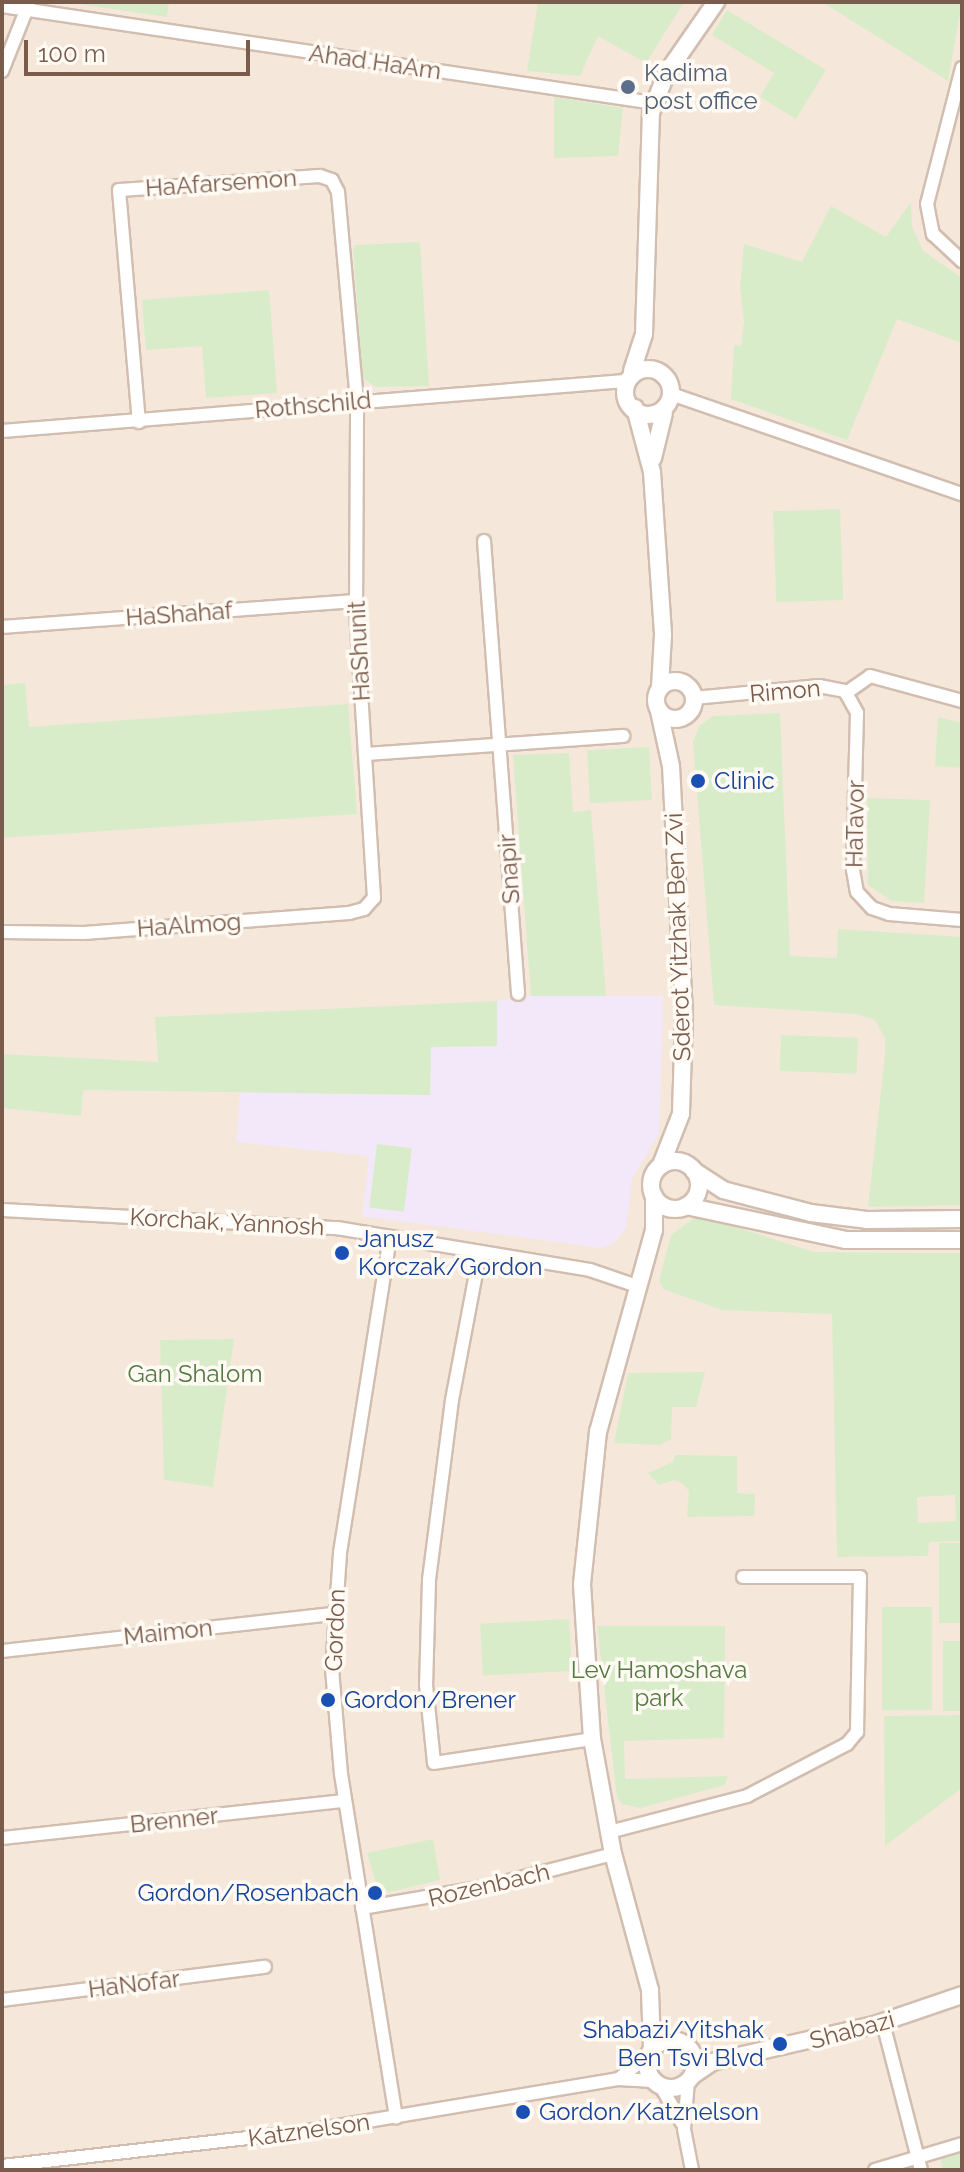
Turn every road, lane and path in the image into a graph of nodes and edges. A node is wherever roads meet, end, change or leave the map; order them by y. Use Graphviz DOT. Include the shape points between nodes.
graph roads {
  1 [pos="715,3"];
  2 [pos="2,6"];
  3 [pos="28,6"];
  4 [pos="962,68"];
  5 [pos="2,71"];
  6 [pos="653,103"];
  7 [pos="962,261"];
  8 [pos="644,334"];
  9 [pos="658,373"];
  10 [pos="628,376"];
  11 [pos="671,394"];
  12 [pos="357,401"];
  13 [pos="635,408"];
  14 [pos="664,413"];
  15 [pos="139,422"];
  16 [pos="2,431"];
  17 [pos="652,472"];
  18 [pos="962,494"];
  19 [pos="484,541"];
  20 [pos="356,601"];
  21 [pos="2,627"];
  22 [pos="663,635"];
  23 [pos="660,687"];
  24 [pos="846,693"];
  25 [pos="690,699"];
  26 [pos="962,701"];
  27 [pos="659,711"];
  28 [pos="623,736"];
  29 [pos="499,745"];
  30 [pos="365,754"];
  31 [pos="671,766"];
  32 [pos="372,901"];
  33 [pos="962,920"];
  34 [pos="2,932"];
  35 [pos="518,994"];
  36 [pos="681,1108"];
  37 [pos="661,1165"];
  38 [pos="693,1169"];
  39 [pos="654,1196"];
  40 [pos="682,1207"];
  41 [pos="2,1210"];
  42 [pos="962,1219"];
  43 [pos="653,1234"];
  44 [pos="390,1237"];
  45 [pos="962,1240"];
  46 [pos="480,1252"];
  47 [pos="637,1286"];
  48 [pos="743,1577"];
  49 [pos="333,1614"];
  50 [pos="2,1651"];
  51 [pos="592,1739"];
  52 [pos="345,1801"];
  53 [pos="609,1832"];
  54 [pos="2,1838"];
  55 [pos="613,1854"];
  56 [pos="362,1908"];
  57 [pos="265,1967"];
  58 [pos="650,1990"];
  59 [pos="962,1995"];
  60 [pos="2,2000"];
  61 [pos="883,2023"];
  62 [pos="683,2044"];
  63 [pos="650,2052"];
  64 [pos="740,2056"];
  65 [pos="690,2078"];
  66 [pos="614,2080"];
  67 [pos="657,2083"];
  68 [pos="396,2118"];
  69 [pos="684,2129"];
  70 [pos="962,2144"];
  71 [pos="919,2164"];
  72 [pos="2,2166"];
  73 [pos="692,2170"];
  74 [pos="875,2170"];
  1 -- 6 [label="street" via="666,74"];
  2 -- 3 [label="street, Ahad HaAm"];
  3 -- 5 [label="street"];
  3 -- 6 [label="street, Ahad HaAm"];
  4 -- 7 [label="street" via="927,204 933,234"];
  6 -- 8 [label="street" via="646,150"];
  8 -- 9 [label="street"];
  8 -- 10 [label="street"];
  9 -- 10 [label="street" via="644,368"];
  9 -- 11 [label="street"];
  10 -- 12 [label="street, Rothschild"];
  10 -- 13 [label="street"];
  11 -- 14 [label="street"];
  11 -- 18 [label="street"];
  12 -- 15 [label="street, Rothschild"];
  12 -- 15 [label="street, HaAfarsemon" via="338,192 332,180 320,176 119,190"];
  12 -- 20 [label="street, HaShunit"];
  13 -- 14 [label="street" via="648,415"];
  13 -- 17 [label="street"];
  14 -- 17 [label="street"];
  15 -- 16 [label="street, Rothschild"];
  17 -- 22 [label="street"];
  19 -- 29 [label="street, Snapir"];
  20 -- 21 [label="street, HaShahaf"];
  20 -- 30 [label="street, HaShunit"];
  22 -- 23 [label="street"];
  22 -- 25 [label="street"];
  23 -- 25 [label="street" via="675,680"];
  23 -- 27 [label="street, Sderot Yitzhak Ben Zvi"];
  24 -- 25 [label="street, Rimon" via="819,686"];
  24 -- 26 [label="street, Rimon" via="870,676"];
  24 -- 33 [label="street, HaTavor" via="857,721 857,892 879,912"];
  25 -- 27 [label="street" via="672,719"];
  25 -- 31 [label="street, Sderot Yitzhak Ben Zvi"];
  27 -- 31 [label="street, Sderot Yitzhak Ben Zvi"];
  28 -- 29 [label="street"];
  29 -- 30 [label="street"];
  29 -- 35 [label="street, Snapir"];
  30 -- 32 [label="street, HaShunit"];
  31 -- 36 [label="street, Sderot Yitzhak Ben Zvi" via="683,986"];
  32 -- 34 [label="street, HaAlmog" via="349,913 71,934"];
  36 -- 37 [label="street, Sderot Yitzhak Ben Zvi" via="673,1144"];
  36 -- 38 [label="street, Sderot Yitzhak Ben Zvi"];
  37 -- 38 [label="street" via="679,1161"];
  37 -- 39 [label="street" via="651,1181"];
  38 -- 40 [label="street" via="697,1192"];
  38 -- 42 [label="street" via="723,1190 829,1216"];
  39 -- 40 [label="street" via="664,1206"];
  39 -- 43 [label="street"];
  40 -- 43 [label="street"];
  40 -- 45 [label="street" via="846,1240"];
  41 -- 44 [label="street, Korchak, Yannosh" via="315,1226"];
  43 -- 47 [label="street"];
  44 -- 46 [label="street, Korchak, Yannosh"];
  44 -- 49 [label="street, Gordon"];
  46 -- 47 [label="street, Korchak, Yannosh" via="590,1270"];
  46 -- 51 [label="street" via="452,1400 429,1580 426,1672 434,1763"];
  47 -- 51 [label="street" via="604,1403 585,1521 582,1616"];
  48 -- 53 [label="street" via="860,1577 857,1732 847,1744 752,1794"];
  49 -- 50 [label="street, Maimon"];
  49 -- 52 [label="street, Gordon" via="333,1695"];
  51 -- 53 [label="street"];
  52 -- 54 [label="street, Brenner"];
  52 -- 56 [label="street, Gordon"];
  53 -- 55 [label="street"];
  55 -- 56 [label="street, Rozenbach" via="489,1886"];
  55 -- 58 [label="street"];
  56 -- 68 [label="street, Gordon"];
  57 -- 60 [label="street, HaNofar"];
  58 -- 62 [label="street"];
  58 -- 63 [label="street"];
  59 -- 61 [label="street, Shabazi"];
  61 -- 64 [label="street, Shabazi"];
  61 -- 71 [label="street"];
  62 -- 63 [label="street" via="663,2041"];
  62 -- 64 [label="street, Shabazi"];
  62 -- 65 [label="street" via="695,2060"];
  63 -- 66 [label="street, Katznelson"];
  63 -- 67 [label="street"];
  64 -- 65 [label="street, Shabazi" via="712,2062"];
  65 -- 67 [label="street" via="675,2088"];
  65 -- 69 [label="street"];
  66 -- 67 [label="street, Katznelson"];
  66 -- 68 [label="street, Katznelson"];
  67 -- 69 [label="street"];
  68 -- 72 [label="street, Katznelson"];
  69 -- 73 [label="street"];
  70 -- 71 [label="street"];
  71 -- 74 [label="street"];
}
